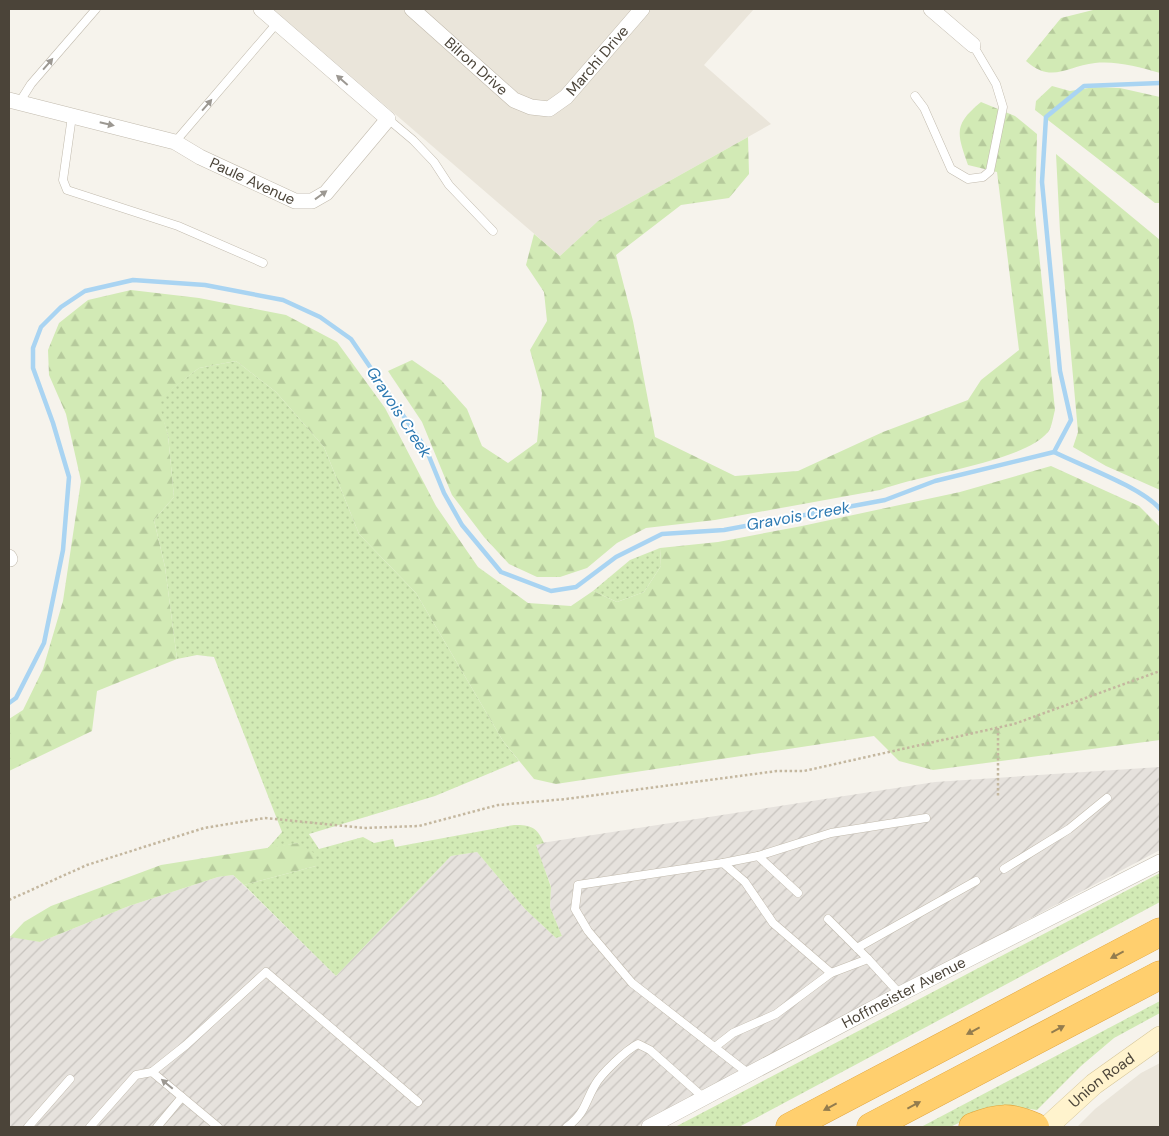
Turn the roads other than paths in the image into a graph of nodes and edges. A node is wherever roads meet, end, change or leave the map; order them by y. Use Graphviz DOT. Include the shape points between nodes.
graph roads {
  1 [pos="96,9"];
  2 [pos="261,9"];
  3 [pos="412,9"];
  4 [pos="642,9"];
  5 [pos="931,9"];
  6 [pos="277,24"];
  7 [pos="973,45"];
  8 [pos="915,96"];
  9 [pos="14,101"];
  10 [pos="550,109"];
  11 [pos="72,116"];
  12 [pos="388,119"];
  13 [pos="175,142"];
  14 [pos="492,231"];
  15 [pos="263,262"];
  16 [pos="1107,798"];
  17 [pos="926,818"];
  18 [pos="758,856"];
  19 [pos="1160,862"];
  20 [pos="723,863"];
  21 [pos="1004,869"];
  22 [pos="976,881"];
  23 [pos="798,894"];
  24 [pos="828,919"];
  25 [pos="1160,932"];
  26 [pos="858,948"];
  27 [pos="868,958"];
  28 [pos="831,973"];
  29 [pos="1160,975"];
  30 [pos="900,994"];
  31 [pos="1159,1039"];
  32 [pos="715,1047"];
  33 [pos="152,1072"];
  34 [pos="749,1074"];
  35 [pos="70,1079"];
  36 [pos="182,1097"];
  37 [pos="704,1098"];
  38 [pos="418,1102"];
  39 [pos="28,1127"];
  40 [pos="90,1127"];
  41 [pos="157,1127"];
  42 [pos="218,1127"];
  43 [pos="567,1127"];
  44 [pos="649,1127"];
  45 [pos="790,1127"];
  46 [pos="871,1127"];
  47 [pos="973,1127"];
  48 [pos="1035,1127"];
  49 [pos="1048,1127"];
  9 -- 1 [label="lane, one-way"];
  2 -- 6 [label="street"];
  3 -- 10 [label="street, Bilron Drive" via="514,100 531,107"];
  4 -- 10 [label="street, Marchi Drive" via="566,97"];
  5 -- 7 [label="street"];
  12 -- 6 [label="street, one-way"];
  13 -- 6 [label="lane, one-way"];
  7 -- 8 [label="lane" via="996,84 1003,107 990,172 983,177 968,179 951,169 924,108"];
  9 -- 11 [label="street, Paule Avenue"];
  11 -- 13 [label="street, Paule Avenue, one-way"];
  11 -- 15 [label="lane" via="63,180 67,190 178,226"];
  13 -- 12 [label="street, Paule Avenue, one-way" via="280,195 295,201 312,201 326,193"];
  12 -- 14 [label="lane" via="434,162 449,185"];
  16 -- 21 [label="lane" via="1069,829"];
  17 -- 18 [label="lane" via="831,833"];
  18 -- 20 [label="lane"];
  18 -- 23 [label="lane"];
  19 -- 30 [label="street, Hoffmeister Avenue"];
  20 -- 28 [label="lane" via="745,882 773,923"];
  20 -- 32 [label="lane" via="578,885 575,909 588,931 632,983"];
  22 -- 26 [label="lane"];
  24 -- 26 [label="lane"];
  25 -- 45 [label="highway, one-way"];
  26 -- 27 [label="lane"];
  27 -- 28 [label="lane"];
  27 -- 30 [label="lane"];
  28 -- 32 [label="lane" via="776,1014 733,1033"];
  46 -- 29 [label="highway, one-way"];
  30 -- 34 [label="street, Hoffmeister Avenue"];
  31 -- 49 [label="main road, Union Road" via="1092,1085"];
  32 -- 34 [label="lane"];
  36 -- 33 [label="lane, one-way"];
  33 -- 38 [label="lane" via="266,972"];
  33 -- 40 [label="lane" via="136,1075"];
  34 -- 37 [label="street, Hoffmeister Avenue"];
  35 -- 39 [label="lane"];
  36 -- 41 [label="lane"];
  36 -- 42 [label="lane"];
  37 -- 43 [label="lane" via="650,1050 638,1044 630,1048 595,1084 578,1118"];
  37 -- 44 [label="street, Hoffmeister Avenue"];
  47 -- 48 [label="highway" via="1004,1118"];
}
